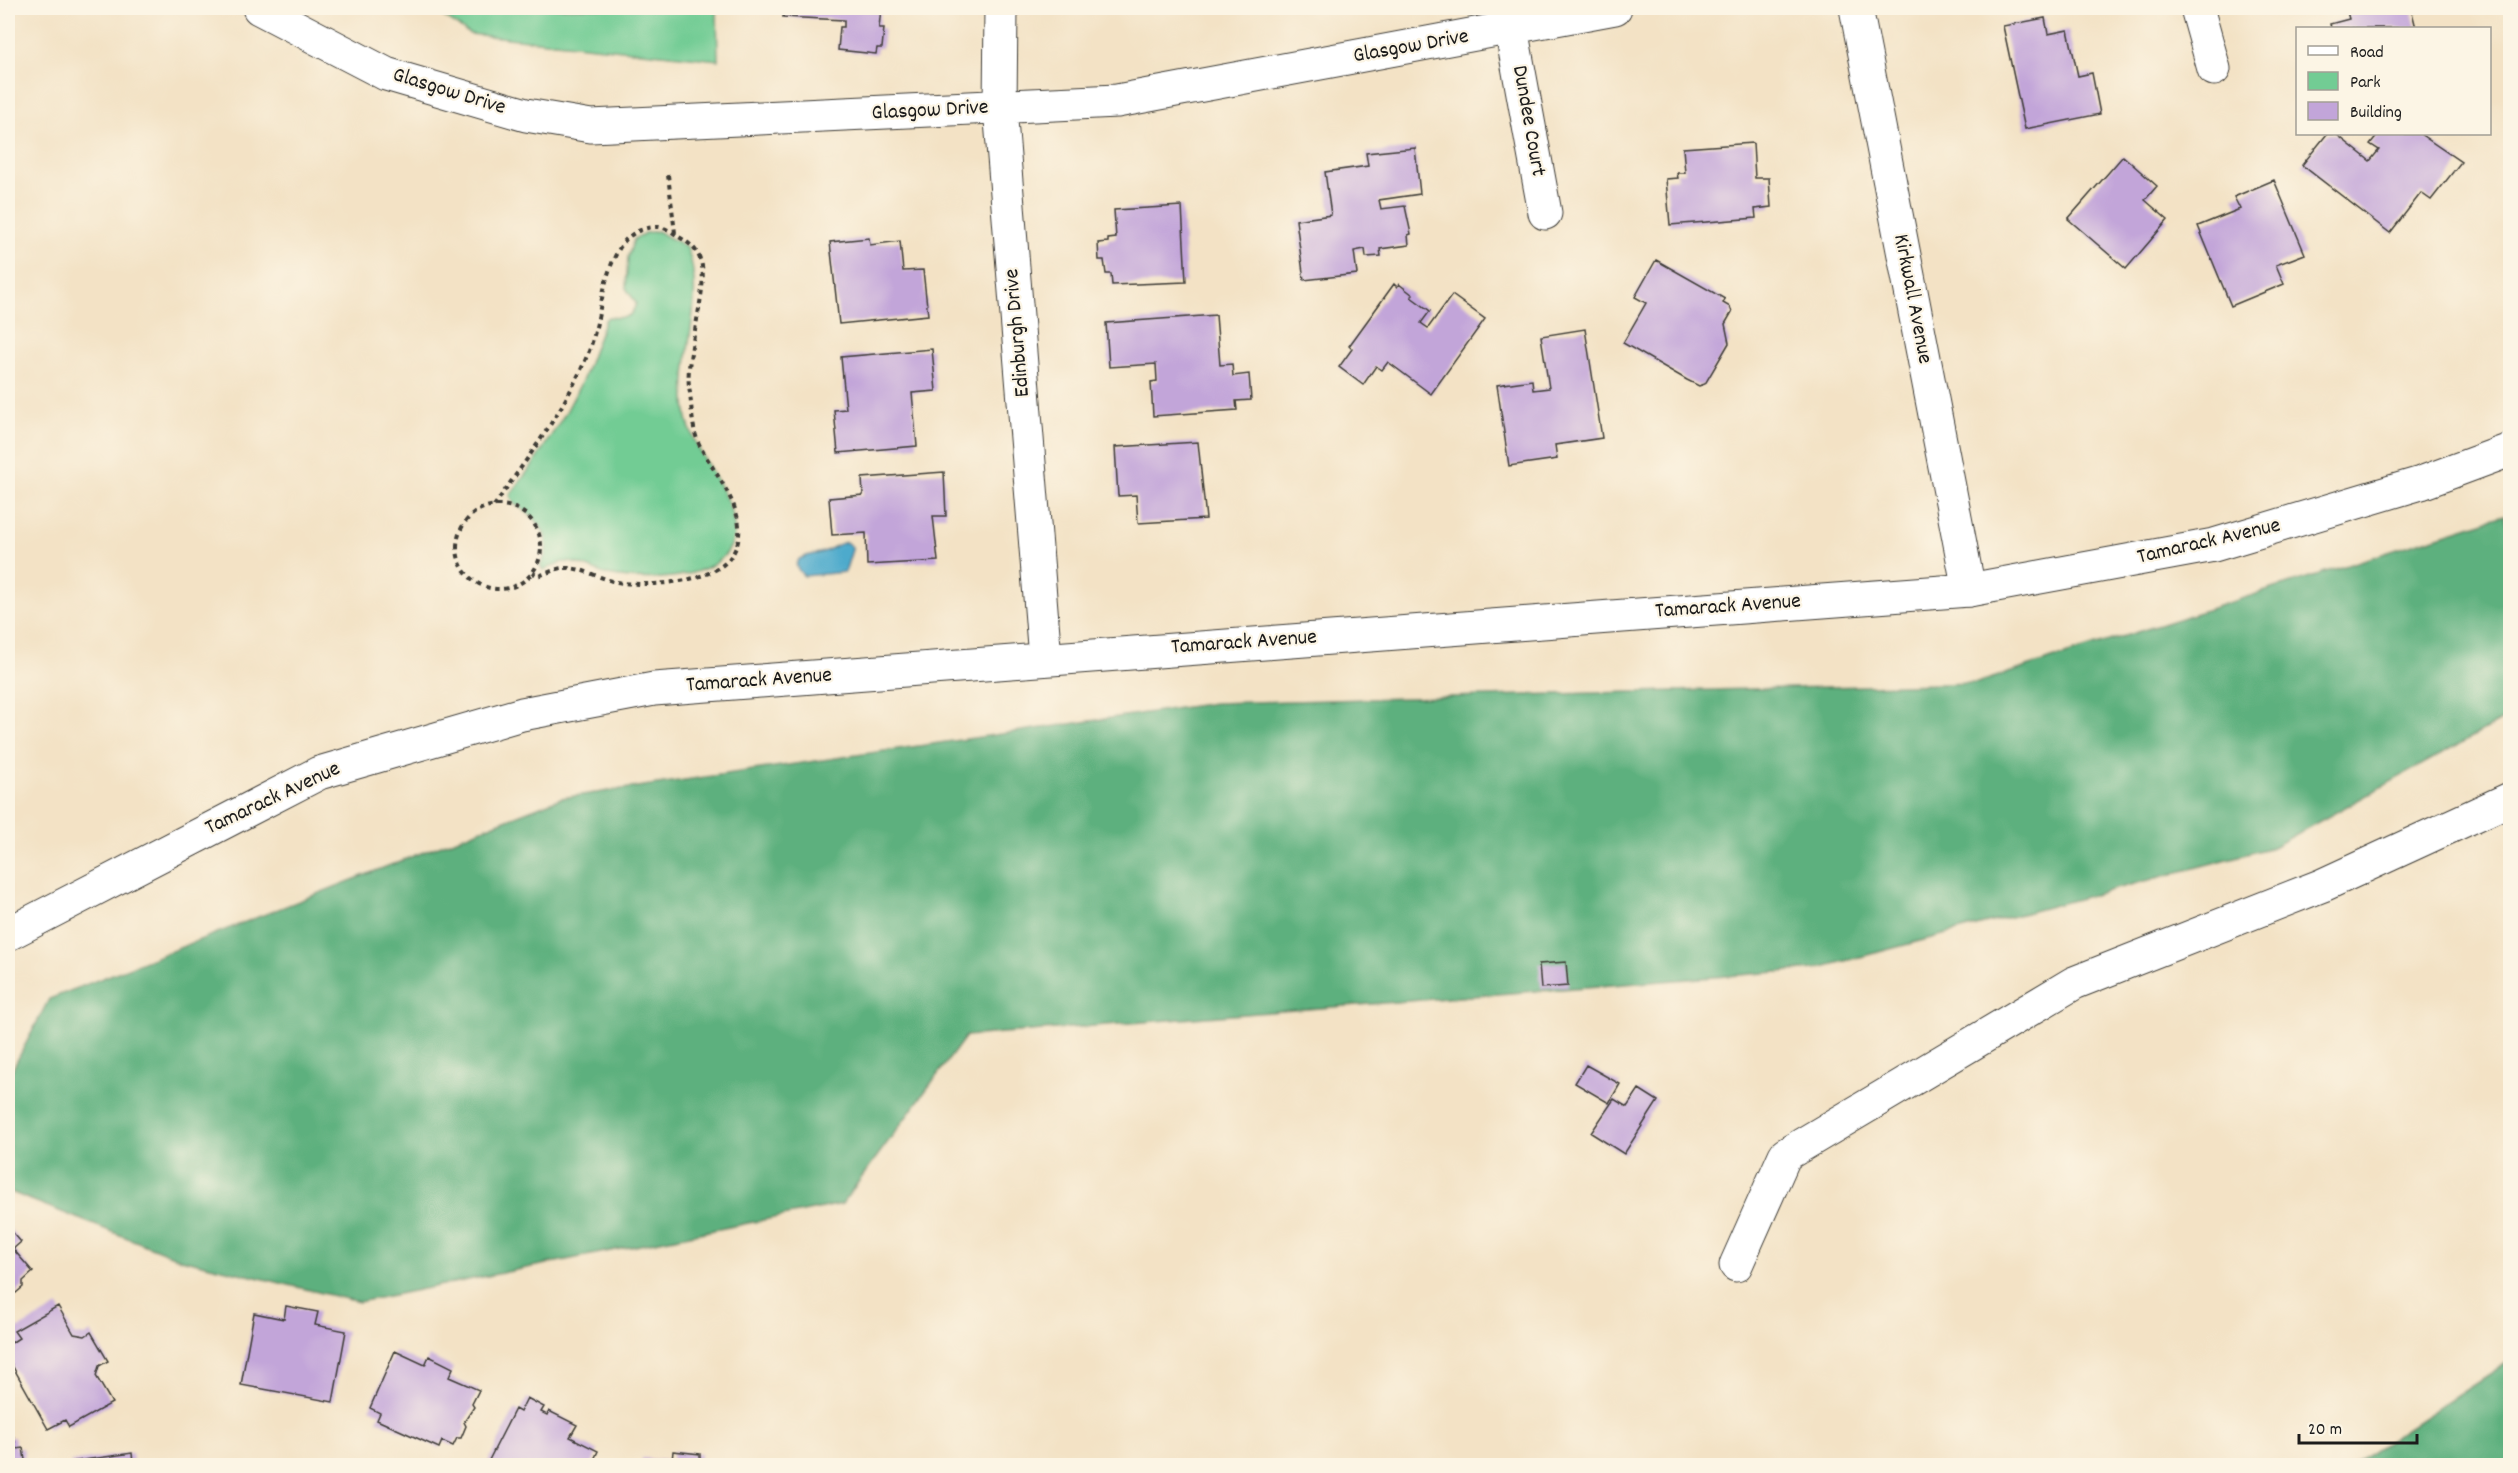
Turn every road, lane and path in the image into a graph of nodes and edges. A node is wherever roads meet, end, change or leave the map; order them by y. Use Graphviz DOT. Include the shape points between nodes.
graph roads {
  1 [pos="259,8"];
  2 [pos="1001,8"];
  3 [pos="1616,8"];
  4 [pos="1856,8"];
  5 [pos="2197,8"];
  6 [pos="1511,28"];
  7 [pos="2214,69"];
  8 [pos="1000,108"];
  9 [pos="668,175"];
  10 [pos="1545,213"];
  11 [pos="675,234"];
  12 [pos="2511,450"];
  13 [pos="494,506"];
  14 [pos="533,573"];
  15 [pos="1969,590"];
  16 [pos="1045,658"];
  17 [pos="2511,799"];
  18 [pos="8,934"];
  19 [pos="1736,1265"];
  1 -- 8 [label="street, Glasgow Drive" via="386,74 526,115 591,126"];
  2 -- 8 [label="street, Edinburgh Drive"];
  3 -- 6 [label="street, Glasgow Drive"];
  4 -- 15 [label="street, Kirkwall Avenue"];
  5 -- 7 [label="street"];
  6 -- 8 [label="street, Glasgow Drive" via="1117,101"];
  6 -- 10 [label="street, Dundee Court"];
  8 -- 16 [label="street, Edinburgh Drive"];
  9 -- 11 [label="path"];
  11 -- 13 [label="path" via="660,227 643,228 624,241 612,263 598,322 570,395"];
  11 -- 14 [label="path" via="691,244 701,261 702,288 688,377 691,401 698,442 736,511 740,528 737,546 717,569 651,586 613,582 563,567 538,576"];
  12 -- 15 [label="street, Tamarack Avenue" via="2421,483 2214,545"];
  13 -- 14 [label="path" via="508,506 531,520 541,547"];
  13 -- 14 [label="path" via="480,509 461,528 457,556 462,569 483,587 496,590 510,588"];
  15 -- 16 [label="street, Tamarack Avenue"];
  16 -- 18 [label="street, Tamarack Avenue" via="654,689 522,714 319,772"];
  17 -- 19 [label="street" via="2323,885 2074,983 1785,1155"];
}
